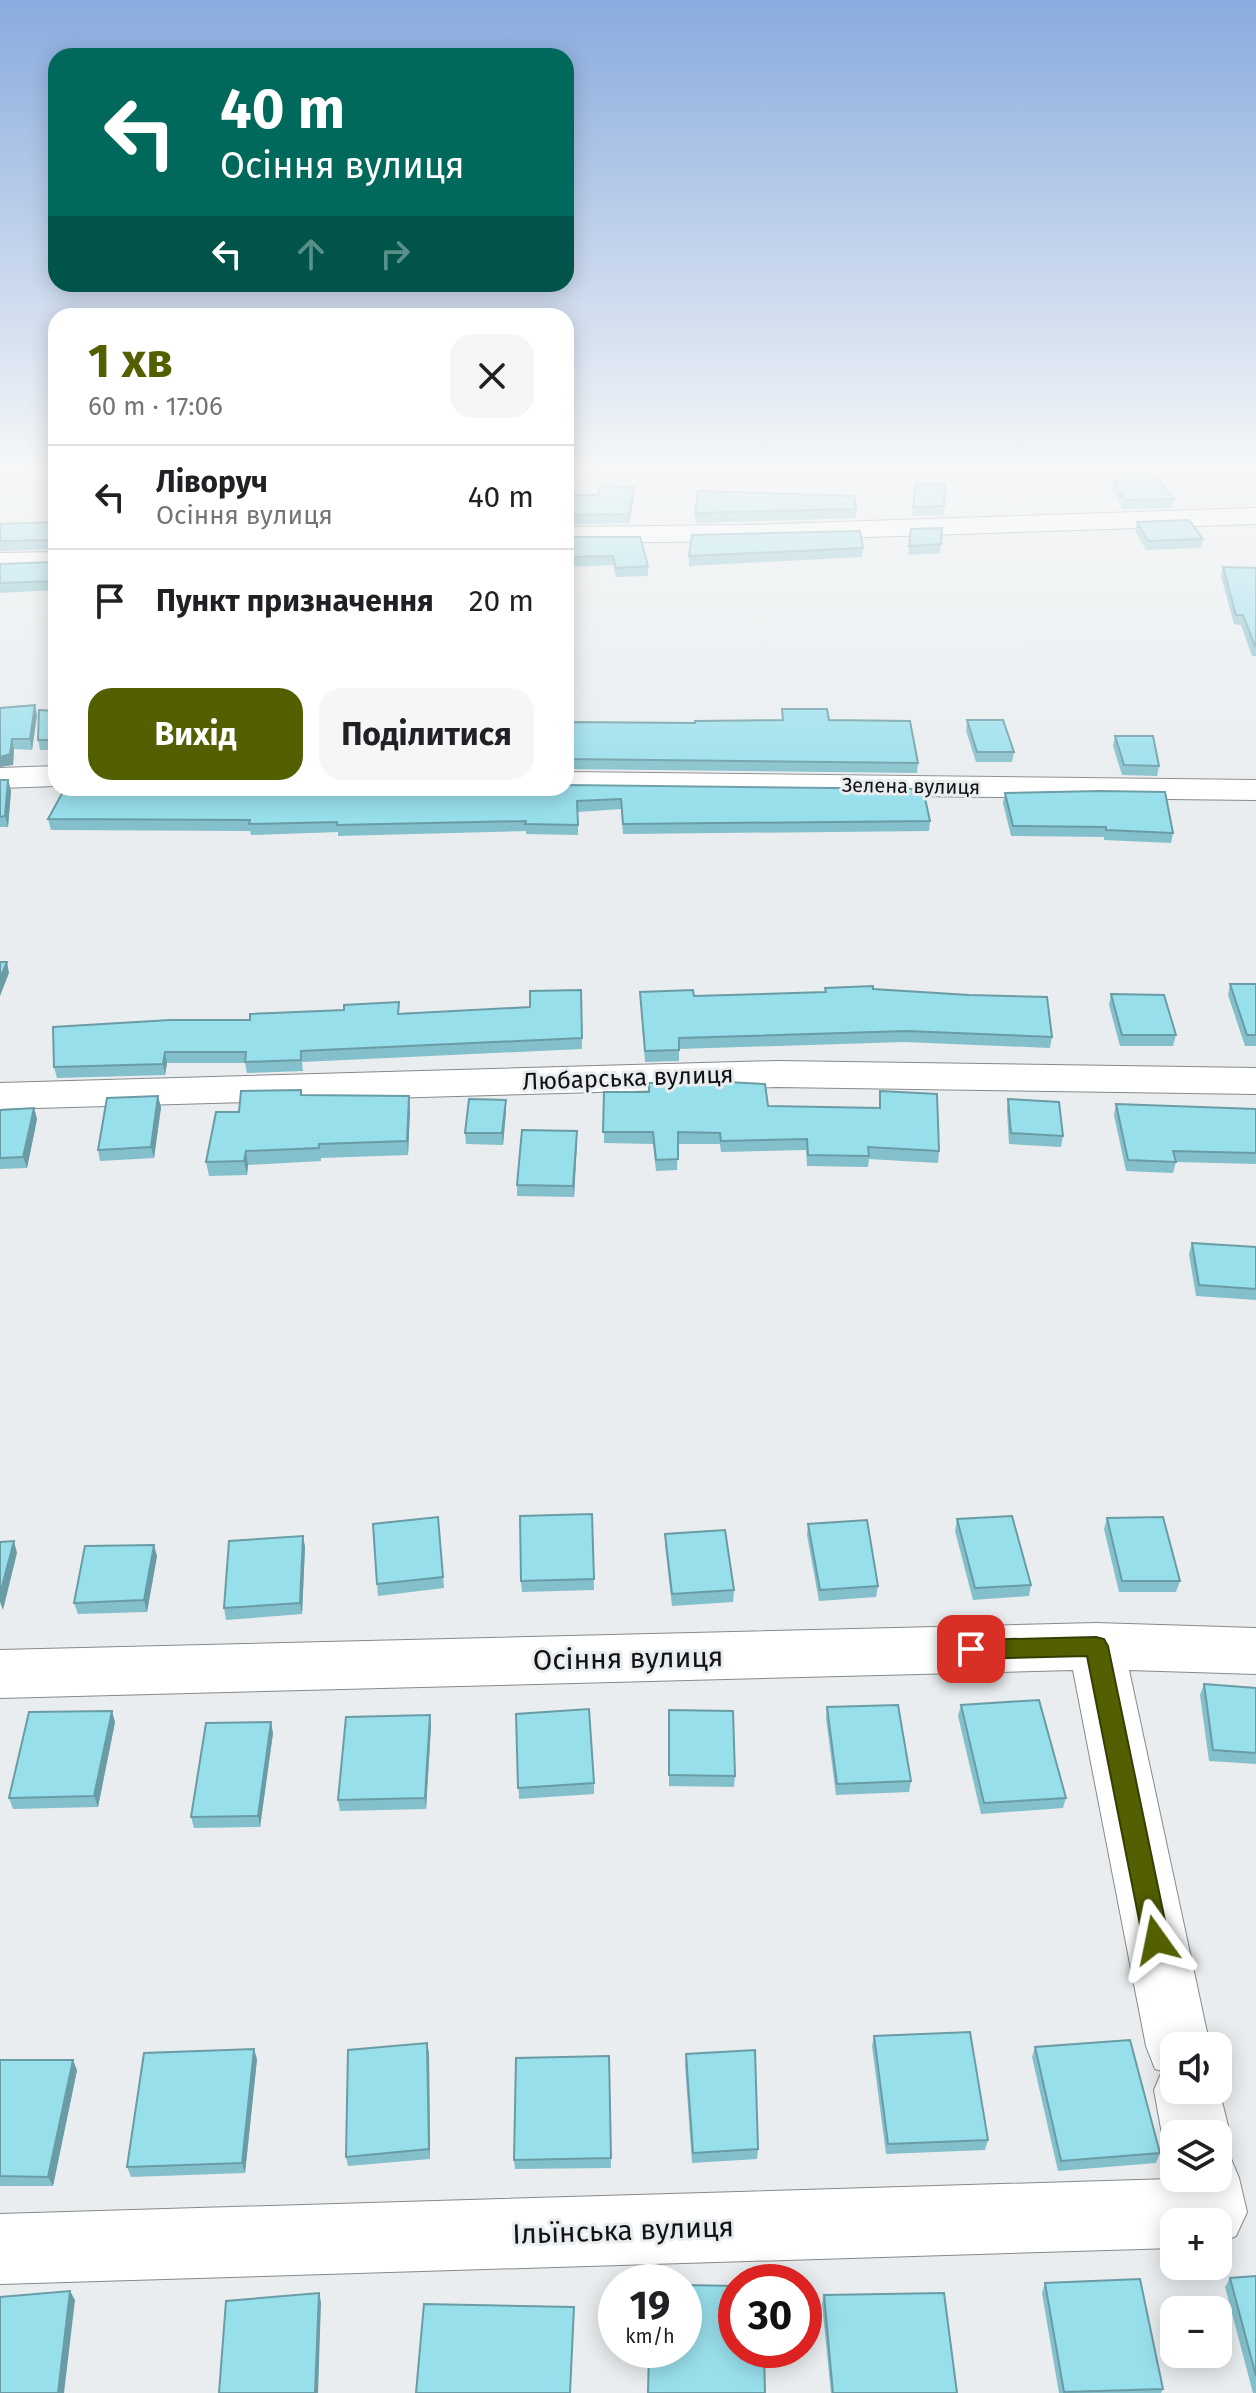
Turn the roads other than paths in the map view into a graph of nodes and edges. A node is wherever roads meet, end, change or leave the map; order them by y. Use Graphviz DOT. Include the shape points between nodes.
graph roads {
  1 [pos="48,776"];
  2 [pos="0,778"];
  3 [pos="574,782"];
  4 [pos="1256,790"];
  5 [pos="1256,1081"];
  6 [pos="0,1096"];
  7 [pos="1096,1646"];
  8 [pos="1256,1651"];
  9 [pos="0,1674"];
  10 [pos="1175,2032"];
  11 [pos="1208,2192"];
  12 [pos="0,2249"];
  1 -- 2 [label="street"];
  3 -- 4 [label="street, Зелена вулиця"];
  5 -- 6 [label="street, Любарська вулиця" via="777,1074"];
  7 -- 8 [label="street, Осіння вулиця"];
  7 -- 9 [label="street, Осіння вулиця"];
  7 -- 10 [label="street"];
  11 -- 12 [label="street, Ільїнська вулиця" via="1212,2212"];
}
